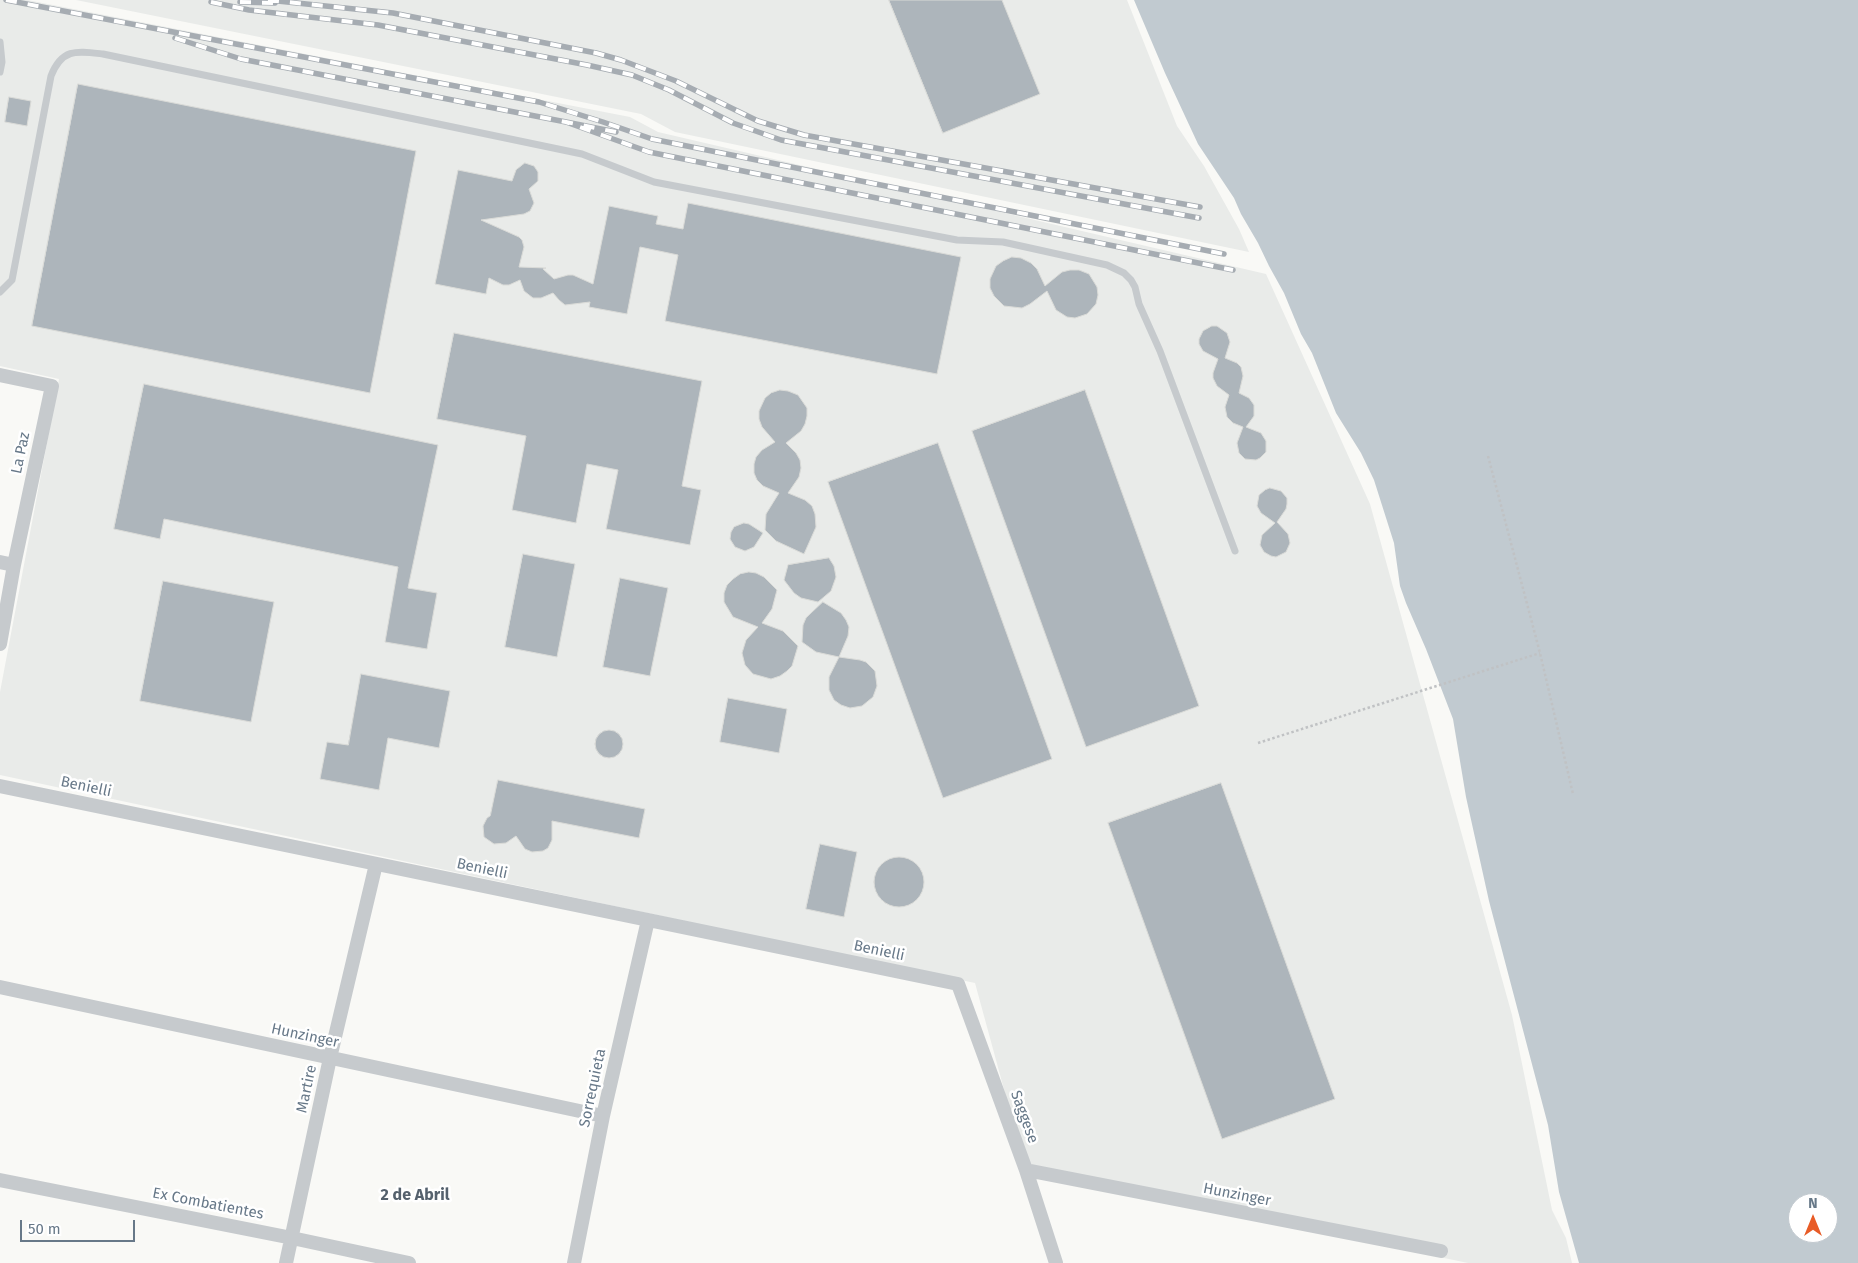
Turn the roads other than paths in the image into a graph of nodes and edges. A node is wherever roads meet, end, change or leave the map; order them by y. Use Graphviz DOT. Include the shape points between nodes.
graph roads {
  1 [pos="0,42"];
  2 [pos="0,72"];
  3 [pos="0,292"];
  4 [pos="0,375"];
  5 [pos="1235,551"];
  6 [pos="0,562"];
  7 [pos="14,565"];
  8 [pos="0,644"];
  9 [pos="0,786"];
  10 [pos="376,864"];
  11 [pos="648,920"];
  12 [pos="958,984"];
  13 [pos="0,987"];
  14 [pos="330,1058"];
  15 [pos="603,1116"];
  16 [pos="1026,1170"];
  17 [pos="0,1180"];
  18 [pos="292,1238"];
  19 [pos="1441,1251"];
  20 [pos="286,1263"];
  21 [pos="409,1263"];
  22 [pos="574,1263"];
  23 [pos="1056,1263"];
  1 -- 2 [label="lane"];
  3 -- 5 [label="lane" via="12,280 51,76 56,64 67,54 82,52 582,154 654,182 957,240 1003,242 1107,265 1124,273 1135,287"];
  4 -- 7 [label="street, La Paz" via="52,386"];
  6 -- 7 [label="street"];
  7 -- 8 [label="street, La Paz"];
  9 -- 10 [label="street, Benielli"];
  10 -- 11 [label="street, Benielli"];
  10 -- 14 [label="street, Martire"];
  11 -- 12 [label="street, Benielli"];
  11 -- 15 [label="street, Sorrequieta"];
  12 -- 16 [label="street, Saggese"];
  13 -- 14 [label="street, Hunzinger"];
  14 -- 15 [label="street, Hunzinger"];
  14 -- 18 [label="street, Martire"];
  15 -- 22 [label="street, Sorrequieta"];
  16 -- 19 [label="street, Hunzinger"];
  16 -- 23 [label="street, Saggese"];
  17 -- 18 [label="street, Ex Combatientes"];
  18 -- 20 [label="street, Martire"];
  18 -- 21 [label="street, Ex Combatientes"];
}
